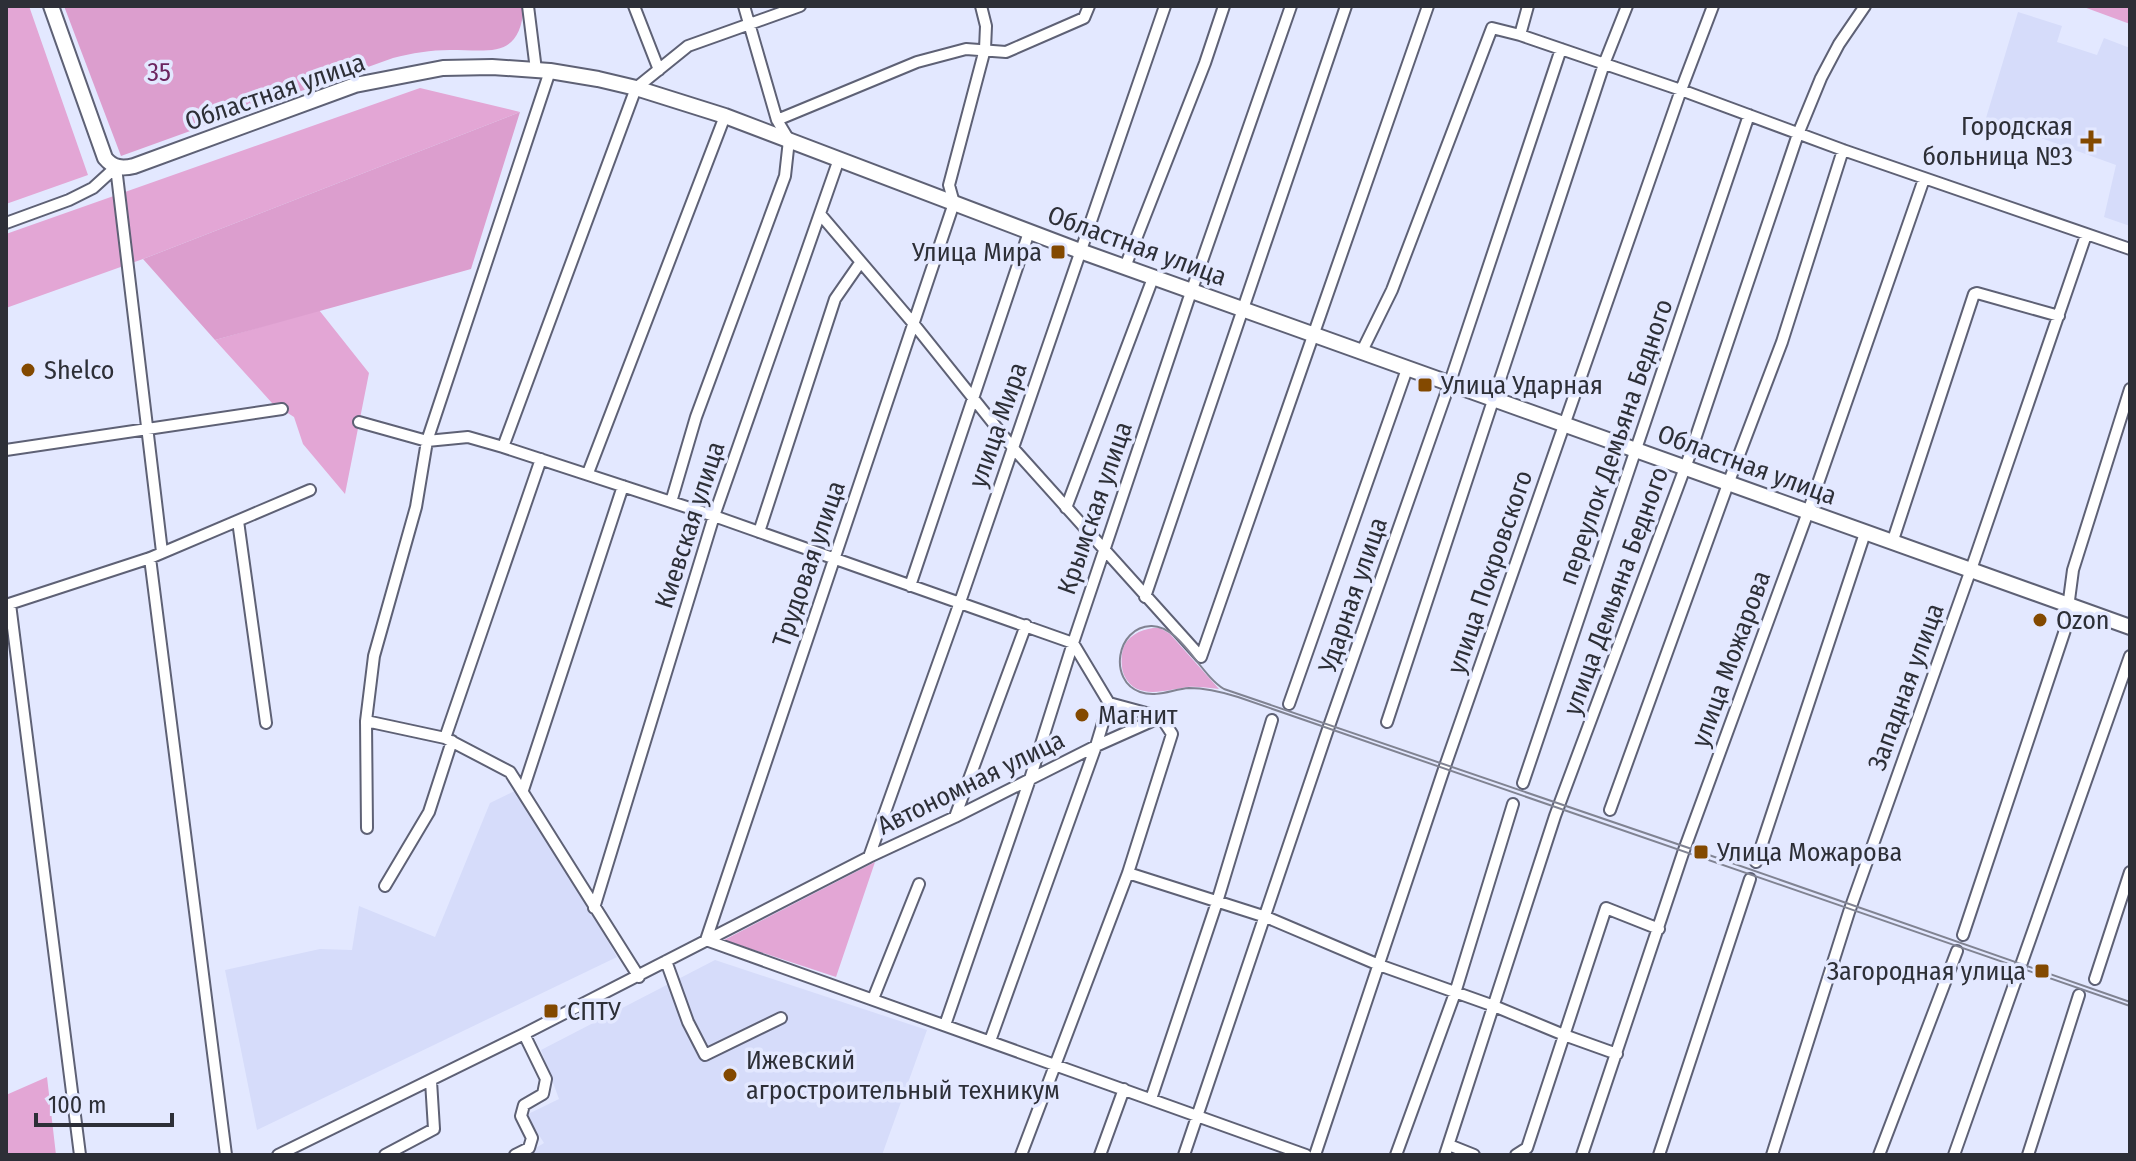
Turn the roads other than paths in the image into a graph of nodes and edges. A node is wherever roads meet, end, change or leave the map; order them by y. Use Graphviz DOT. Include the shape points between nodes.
graph roads {
  1 [pos="51,6"];
  2 [pos="528,6"];
  3 [pos="634,6"];
  4 [pos="744,6"];
  5 [pos="800,6"];
  6 [pos="981,6"];
  7 [pos="1089,6"];
  8 [pos="1165,6"];
  9 [pos="1224,6"];
  10 [pos="1291,6"];
  11 [pos="1346,6"];
  12 [pos="1428,6"];
  13 [pos="1528,6"];
  14 [pos="1627,6"];
  15 [pos="1713,6"];
  16 [pos="1865,6"];
  17 [pos="749,24"];
  18 [pos="1520,35"];
  19 [pos="985,49"];
  20 [pos="1561,49"];
  21 [pos="1604,64"];
  22 [pos="543,70"];
  23 [pos="659,70"];
  24 [pos="636,88"];
  25 [pos="1681,90"];
  26 [pos="1749,115"];
  27 [pos="725,116"];
  28 [pos="777,120"];
  29 [pos="1798,134"];
  30 [pos="789,140"];
  31 [pos="1843,150"];
  32 [pos="839,159"];
  33 [pos="116,167"];
  34 [pos="1924,179"];
  35 [pos="954,203"];
  36 [pos="820,214"];
  37 [pos="6,223"];
  38 [pos="1029,232"];
  39 [pos="2086,235"];
  40 [pos="2130,249"];
  41 [pos="1080,251"];
  42 [pos="860,263"];
  43 [pos="1125,267"];
  44 [pos="1153,278"];
  45 [pos="1191,292"];
  46 [pos="1242,310"];
  47 [pos="2059,316"];
  48 [pos="913,323"];
  49 [pos="1313,334"];
  50 [pos="1361,353"];
  51 [pos="1407,369"];
  52 [pos="1449,385"];
  53 [pos="2130,389"];
  54 [pos="973,397"];
  55 [pos="1494,400"];
  56 [pos="282,409"];
  57 [pos="359,422"];
  58 [pos="1565,425"];
  59 [pos="146,429"];
  60 [pos="427,441"];
  61 [pos="503,447"];
  62 [pos="1013,448"];
  63 [pos="6,450"];
  64 [pos="1636,451"];
  65 [pos="541,459"];
  66 [pos="1684,469"];
  67 [pos="588,473"];
  68 [pos="1728,484"];
  69 [pos="623,486"];
  70 [pos="310,490"];
  71 [pos="671,502"];
  72 [pos="1066,508"];
  73 [pos="1808,512"];
  74 [pos="714,516"];
  75 [pos="238,521"];
  76 [pos="759,532"];
  77 [pos="1865,533"];
  78 [pos="1892,543"];
  79 [pos="1105,551"];
  80 [pos="162,552"];
  81 [pos="150,558"];
  82 [pos="833,559"];
  83 [pos="1971,570"];
  84 [pos="910,586"];
  85 [pos="1145,597"];
  86 [pos="960,602"];
  87 [pos="8,605"];
  88 [pos="2068,605"];
  89 [pos="1026,625"];
  90 [pos="2130,627"];
  91 [pos="1073,643"];
  92 [pos="2130,656"];
  93 [pos="1109,703"];
  94 [pos="1289,704"];
  95 [pos="1161,717"];
  96 [pos="1272,720"];
  97 [pos="366,721"];
  98 [pos="1387,722"];
  99 [pos="266,723"];
  100 [pos="448,739"];
  101 [pos="1096,746"];
  102 [pos="1030,779"];
  103 [pos="1523,783"];
  104 [pos="523,790"];
  105 [pos="1513,804"];
  106 [pos="1610,810"];
  107 [pos="955,817"];
  108 [pos="367,828"];
  109 [pos="869,857"];
  110 [pos="1756,862"];
  111 [pos="2130,872"];
  112 [pos="1128,873"];
  113 [pos="1750,879"];
  114 [pos="919,884"];
  115 [pos="385,886"];
  116 [pos="1217,902"];
  117 [pos="594,908"];
  118 [pos="1266,917"];
  119 [pos="1659,929"];
  120 [pos="1963,935"];
  121 [pos="706,940"];
  122 [pos="1957,951"];
  123 [pos="666,961"];
  124 [pos="1379,965"];
  125 [pos="639,977"];
  126 [pos="2095,979"];
  127 [pos="1455,993"];
  128 [pos="2079,995"];
  129 [pos="873,999"];
  130 [pos="1494,1006"];
  131 [pos="781,1018"];
  132 [pos="945,1025"];
  133 [pos="524,1034"];
  134 [pos="1564,1035"];
  135 [pos="990,1041"];
  136 [pos="1617,1054"];
  137 [pos="1055,1064"];
  138 [pos="431,1081"];
  139 [pos="1124,1089"];
  140 [pos="1151,1099"];
  141 [pos="1196,1117"];
  142 [pos="1267,1141"];
  143 [pos="1447,1150"];
  144 [pos="80,1155"];
  145 [pos="226,1155"];
  146 [pos="278,1155"];
  147 [pos="385,1155"];
  148 [pos="515,1155"];
  149 [pos="1021,1155"];
  150 [pos="1100,1155"];
  151 [pos="1184,1155"];
  152 [pos="1262,1155"];
  153 [pos="1306,1155"];
  154 [pos="1315,1155"];
  155 [pos="1396,1155"];
  156 [pos="1474,1155"];
  157 [pos="1516,1155"];
  158 [pos="1582,1155"];
  159 [pos="1659,1155"];
  160 [pos="1772,1155"];
  161 [pos="1879,1155"];
  162 [pos="1954,1155"];
  163 [pos="2028,1155"];
  1 -- 33 [label="main road" via="105,158"];
  2 -- 22 [label="street"];
  3 -- 23 [label="street"];
  4 -- 17 [label="street"];
  5 -- 17 [label="street"];
  6 -- 19 [label="street, Трудовая улица"];
  7 -- 19 [label="street" via="1084,18 1006,52"];
  8 -- 41 [label="street, улица Мира"];
  9 -- 43 [label="street"];
  10 -- 45 [label="street, Крымская улица"];
  11 -- 46 [label="street"];
  12 -- 49 [label="street"];
  13 -- 18 [label="street"];
  14 -- 21 [label="street"];
  15 -- 25 [label="street, улица Покровского"];
  16 -- 29 [label="street, улица Демьяна Бедного" via="1821,78"];
  17 -- 23 [label="street" via="688,46"];
  17 -- 28 [label="street"];
  18 -- 20 [label="street"];
  18 -- 50 [label="street" via="1492,28 1392,290"];
  19 -- 28 [label="street" via="917,62"];
  19 -- 35 [label="street, Трудовая улица" via="949,185"];
  20 -- 21 [label="street"];
  20 -- 52 [label="street, Ударная улица"];
  21 -- 25 [label="street"];
  21 -- 55 [label="street"];
  22 -- 24 [label="main road, Областная улица"];
  22 -- 33 [label="main road, Областная улица" via="443,68 355,85 134,166"];
  22 -- 60 [label="street"];
  23 -- 24 [label="street"];
  24 -- 27 [label="main road, Областная улица"];
  24 -- 61 [label="street"];
  25 -- 26 [label="street"];
  25 -- 58 [label="street, улица Покровского"];
  26 -- 29 [label="street"];
  26 -- 64 [label="street, переулок Демьяна Бедного"];
  27 -- 30 [label="main road, Областная улица"];
  27 -- 67 [label="street"];
  28 -- 30 [label="street"];
  29 -- 31 [label="street"];
  29 -- 66 [label="street, улица Демьяна Бедного"];
  30 -- 32 [label="main road, Областная улица"];
  30 -- 71 [label="street" via="785,176 696,417"];
  31 -- 34 [label="street"];
  31 -- 68 [label="street" via="1782,342"];
  32 -- 35 [label="main road, Областная улица"];
  32 -- 36 [label="street, Киевская улица"];
  33 -- 37 [label="street" via="93,188"];
  33 -- 59 [label="street"];
  34 -- 39 [label="street"];
  34 -- 73 [label="street, улица Можарова"];
  35 -- 38 [label="main road, Областная улица"];
  35 -- 48 [label="street, Трудовая улица"];
  36 -- 42 [label="street"];
  36 -- 74 [label="street, Киевская улица"];
  38 -- 41 [label="main road, Областная улица"];
  38 -- 54 [label="street"];
  39 -- 40 [label="street"];
  39 -- 47 [label="street, Западная улица"];
  41 -- 43 [label="main road, Областная улица"];
  41 -- 62 [label="street, улица Мира"];
  42 -- 48 [label="street"];
  42 -- 76 [label="street" via="835,299"];
  43 -- 44 [label="main road, Областная улица"];
  44 -- 45 [label="main road, Областная улица"];
  44 -- 72 [label="street"];
  45 -- 46 [label="main road, Областная улица"];
  45 -- 79 [label="street, Крымская улица"];
  46 -- 49 [label="main road, Областная улица"];
  46 -- 85 [label="street"];
  47 -- 78 [label="street" via="1974,294"];
  47 -- 83 [label="street, Западная улица"];
  48 -- 54 [label="street"];
  48 -- 82 [label="street, Трудовая улица"];
  49 -- 50 [label="main road, Областная улица"];
  49 -- 85 [label="street" via="1201,657"];
  50 -- 51 [label="main road, Областная улица"];
  51 -- 52 [label="main road, Областная улица"];
  51 -- 94 [label="street"];
  52 -- 55 [label="main road, Областная улица"];
  52 -- 118 [label="street, Ударная улица"];
  53 -- 88 [label="street" via="2073,570"];
  54 -- 62 [label="street"];
  54 -- 84 [label="street"];
  55 -- 58 [label="main road, Областная улица"];
  55 -- 98 [label="street"];
  56 -- 59 [label="street"];
  57 -- 60 [label="street"];
  58 -- 64 [label="main road, Областная улица"];
  58 -- 124 [label="street, улица Покровского"];
  59 -- 63 [label="street"];
  59 -- 80 [label="street"];
  60 -- 61 [label="street" via="468,437"];
  60 -- 97 [label="street" via="416,507 374,656"];
  61 -- 65 [label="street"];
  62 -- 72 [label="street"];
  62 -- 86 [label="street, улица Мира"];
  64 -- 66 [label="main road, Областная улица"];
  64 -- 103 [label="street, переулок Демьяна Бедного"];
  65 -- 67 [label="street"];
  65 -- 100 [label="street"];
  66 -- 68 [label="main road, Областная улица"];
  66 -- 130 [label="street, улица Демьяна Бедного" via="1555,816"];
  67 -- 69 [label="street"];
  68 -- 73 [label="main road, Областная улица"];
  68 -- 106 [label="street"];
  69 -- 71 [label="street"];
  69 -- 104 [label="street"];
  70 -- 75 [label="street"];
  71 -- 74 [label="street"];
  72 -- 79 [label="street"];
  73 -- 77 [label="main road, Областная улица"];
  73 -- 119 [label="street, улица Можарова"];
  74 -- 76 [label="street"];
  74 -- 117 [label="street, Киевская улица"];
  75 -- 80 [label="street"];
  75 -- 99 [label="street"];
  76 -- 82 [label="street"];
  77 -- 78 [label="main road, Областная улица"];
  77 -- 110 [label="street"];
  78 -- 83 [label="main road, Областная улица"];
  79 -- 85 [label="street"];
  79 -- 91 [label="street, Крымская улица"];
  80 -- 81 [label="street"];
  81 -- 87 [label="street"];
  81 -- 145 [label="street"];
  82 -- 84 [label="street"];
  82 -- 121 [label="street, Трудовая улица"];
  83 -- 88 [label="main road, Областная улица"];
  83 -- 160 [label="street, Западная улица" via="1849,912"];
  84 -- 86 [label="street"];
  86 -- 89 [label="street"];
  86 -- 109 [label="street, улица Мира"];
  87 -- 144 [label="street"];
  88 -- 90 [label="main road, Областная улица"];
  88 -- 120 [label="street" via="2065,630"];
  89 -- 91 [label="street"];
  89 -- 107 [label="street"];
  91 -- 93 [label="street"];
  91 -- 102 [label="street, Крымская улица"];
  92 -- 162 [label="street"];
  93 -- 95 [label="street"];
  93 -- 101 [label="street"];
  95 -- 101 [label="street, Автономная улица"];
  95 -- 112 [label="street" via="1172,734"];
  96 -- 116 [label="street"];
  97 -- 100 [label="street"];
  97 -- 108 [label="street"];
  100 -- 104 [label="street" via="510,772"];
  100 -- 115 [label="street" via="429,812"];
  101 -- 102 [label="street, Автономная улица"];
  101 -- 135 [label="street"];
  102 -- 107 [label="street, Автономная улица"];
  102 -- 132 [label="street, Крымская улица"];
  104 -- 117 [label="street"];
  105 -- 127 [label="street"];
  107 -- 109 [label="street, Автономная улица"];
  109 -- 121 [label="street, Автономная улица"];
  111 -- 126 [label="street"];
  112 -- 116 [label="street"];
  112 -- 137 [label="street"];
  113 -- 159 [label="street"];
  114 -- 129 [label="street"];
  116 -- 118 [label="street"];
  116 -- 140 [label="street"];
  117 -- 125 [label="street"];
  118 -- 124 [label="street"];
  118 -- 141 [label="street, Ударная улица"];
  119 -- 134 [label="street" via="1606,908"];
  119 -- 136 [label="street, улица Можарова"];
  121 -- 123 [label="street, Автономная улица"];
  121 -- 129 [label="street"];
  122 -- 161 [label="street"];
  123 -- 125 [label="street, Автономная улица"];
  123 -- 131 [label="street" via="705,1055"];
  124 -- 127 [label="street"];
  124 -- 154 [label="street, улица Покровского"];
  125 -- 133 [label="street, Автономная улица"];
  127 -- 130 [label="street"];
  127 -- 155 [label="street"];
  128 -- 163 [label="street"];
  129 -- 132 [label="street"];
  130 -- 134 [label="street"];
  130 -- 143 [label="street, улица Демьяна Бедного"];
  132 -- 135 [label="street"];
  133 -- 138 [label="street, Автономная улица"];
  133 -- 148 [label="street" via="546,1079 543,1094 524,1105 521,1116 532,1138 529,1148"];
  134 -- 136 [label="street"];
  134 -- 157 [label="street" via="1527,1148"];
  135 -- 137 [label="street"];
  136 -- 158 [label="street, улица Можарова"];
  137 -- 139 [label="street"];
  137 -- 149 [label="street"];
  138 -- 146 [label="street, Автономная улица"];
  138 -- 147 [label="street" via="434,1129"];
  139 -- 140 [label="street"];
  139 -- 150 [label="street"];
  140 -- 141 [label="street"];
  141 -- 142 [label="street"];
  141 -- 151 [label="street, Ударная улица"];
  142 -- 152 [label="street"];
  142 -- 153 [label="street"];
  143 -- 156 [label="street"];
}
